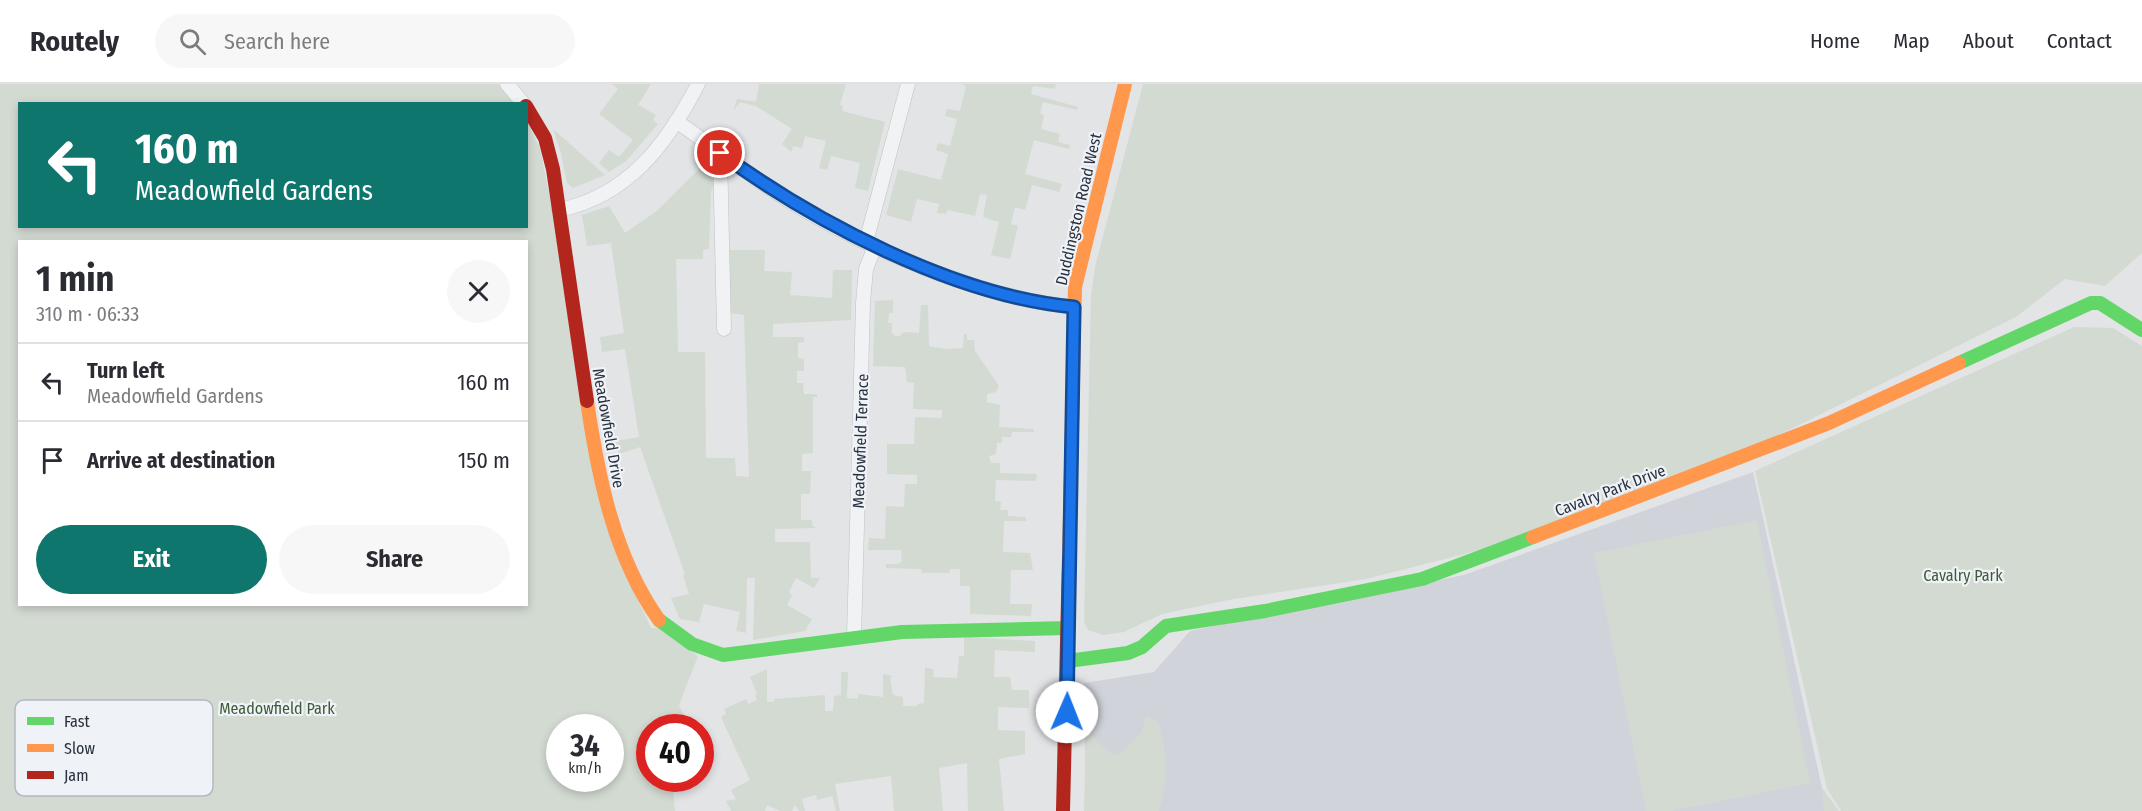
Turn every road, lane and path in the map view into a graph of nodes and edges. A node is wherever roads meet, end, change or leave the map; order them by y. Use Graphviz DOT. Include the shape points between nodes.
graph roads {
  1 [pos="507,84"];
  2 [pos="698,84"];
  3 [pos="908,84"];
  4 [pos="1125,84"];
  5 [pos="523,102"];
  6 [pos="528,109"];
  7 [pos="676,121"];
  8 [pos="720,153"];
  9 [pos="559,210"];
  10 [pos="870,244"];
  11 [pos="1074,307"];
  12 [pos="724,329"];
  13 [pos="2142,330"];
  14 [pos="1068,628"];
  15 [pos="854,638"];
  16 [pos="1068,661"];
  17 [pos="1063,811"];
  1 -- 5 [label="street, Meadowfield Drive"];
  2 -- 7 [label="street"];
  3 -- 10 [label="street, Meadowfield Terrace"];
  4 -- 11 [label="street, Duddingston Road West" via="1076,274"];
  6 -- 9 [label="street, Meadowfield Drive" via="544,138"];
  7 -- 8 [label="street"];
  7 -- 9 [label="street" via="655,152 621,185"];
  8 -- 10 [label="street" via="788,200"];
  8 -- 12 [label="street"];
  9 -- 15 [label="street, Meadowfield Drive" via="597,469 624,555 652,612 680,637 723,655"];
  10 -- 11 [label="street" via="976,285"];
  10 -- 15 [label="street, Meadowfield Terrace" via="863,303"];
  11 -- 14 [label="street, Duddingston Road West"];
  13 -- 16 [label="street, Cavalry Park Drive" via="2100,303 2091,303 1829,423 1422,579 1265,611 1166,626 1128,654"];
  14 -- 15 [label="street, Meadowfield Drive" via="946,629"];
  14 -- 16 [label="street, Duddingston Road West"];
  16 -- 17 [label="street, Duddingston Road West"];
}
